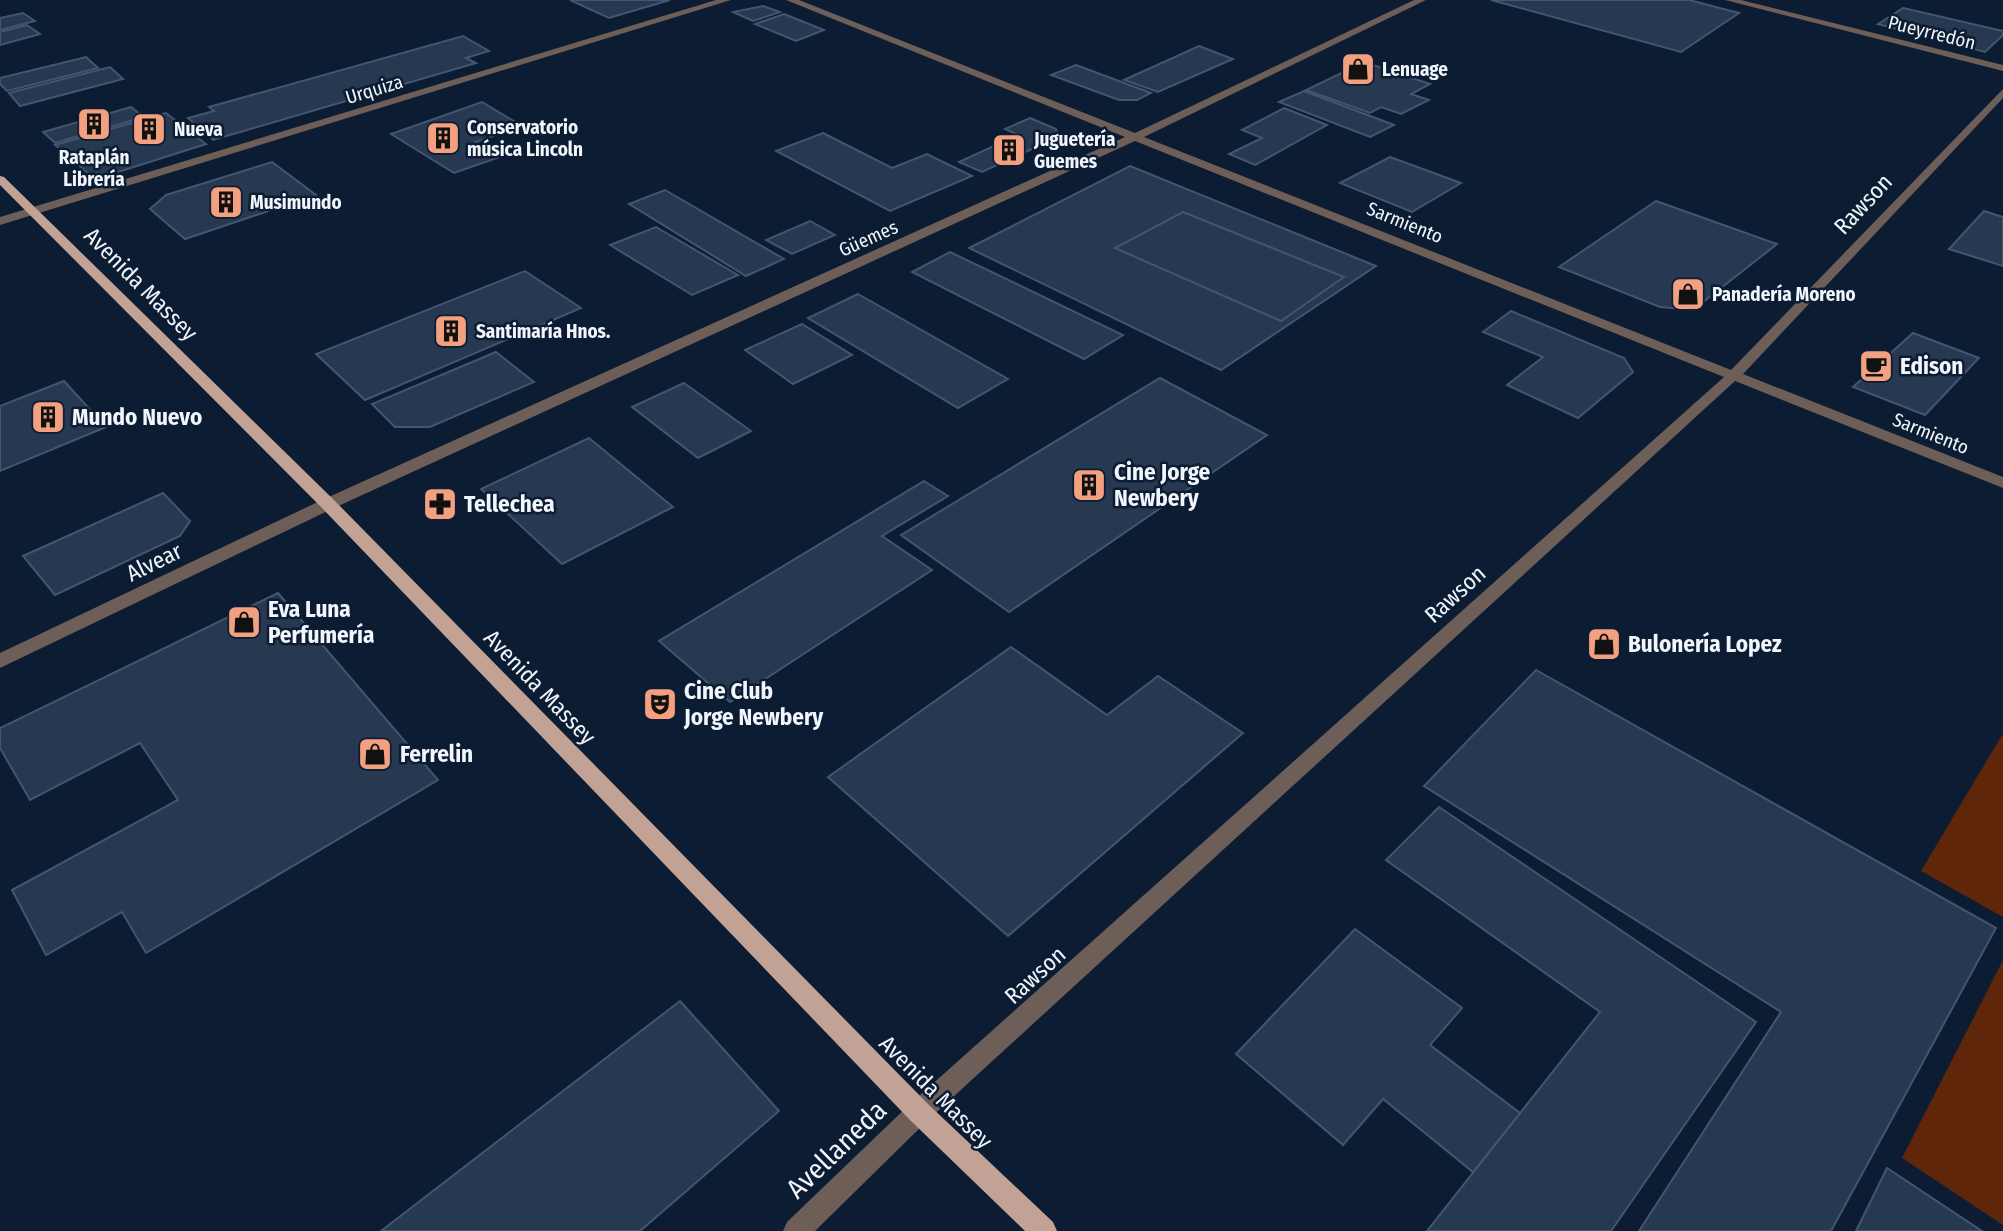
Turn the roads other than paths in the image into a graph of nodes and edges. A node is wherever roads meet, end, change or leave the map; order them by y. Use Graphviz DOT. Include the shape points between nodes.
graph roads {
  1 [pos="726,0"];
  2 [pos="791,0"];
  3 [pos="1421,0"];
  4 [pos="1730,0"];
  5 [pos="2003,68"];
  6 [pos="2003,92"];
  7 [pos="1137,136"];
  8 [pos="0,179"];
  9 [pos="33,211"];
  10 [pos="0,221"];
  11 [pos="1735,374"];
  12 [pos="2003,483"];
  13 [pos="328,504"];
  14 [pos="0,661"];
  15 [pos="919,1112"];
  16 [pos="796,1231"];
  17 [pos="1044,1231"];
  1 -- 9 [label="street, Urquiza"];
  2 -- 7 [label="street, Sarmiento"];
  3 -- 7 [label="street, Güemes"];
  4 -- 5 [label="street, Pueyrredón"];
  6 -- 11 [label="street, Rawson"];
  7 -- 11 [label="street, Sarmiento"];
  7 -- 13 [label="street, Güemes"];
  8 -- 9 [label="main road, Avenida Massey"];
  9 -- 10 [label="street, Urquiza"];
  9 -- 13 [label="main road, Avenida Massey"];
  11 -- 12 [label="street, Sarmiento"];
  11 -- 15 [label="street, Rawson"];
  13 -- 14 [label="street, Alvear"];
  13 -- 15 [label="main road, Avenida Massey"];
  15 -- 16 [label="street, Avellaneda"];
  15 -- 17 [label="main road, Avenida Massey"];
}
